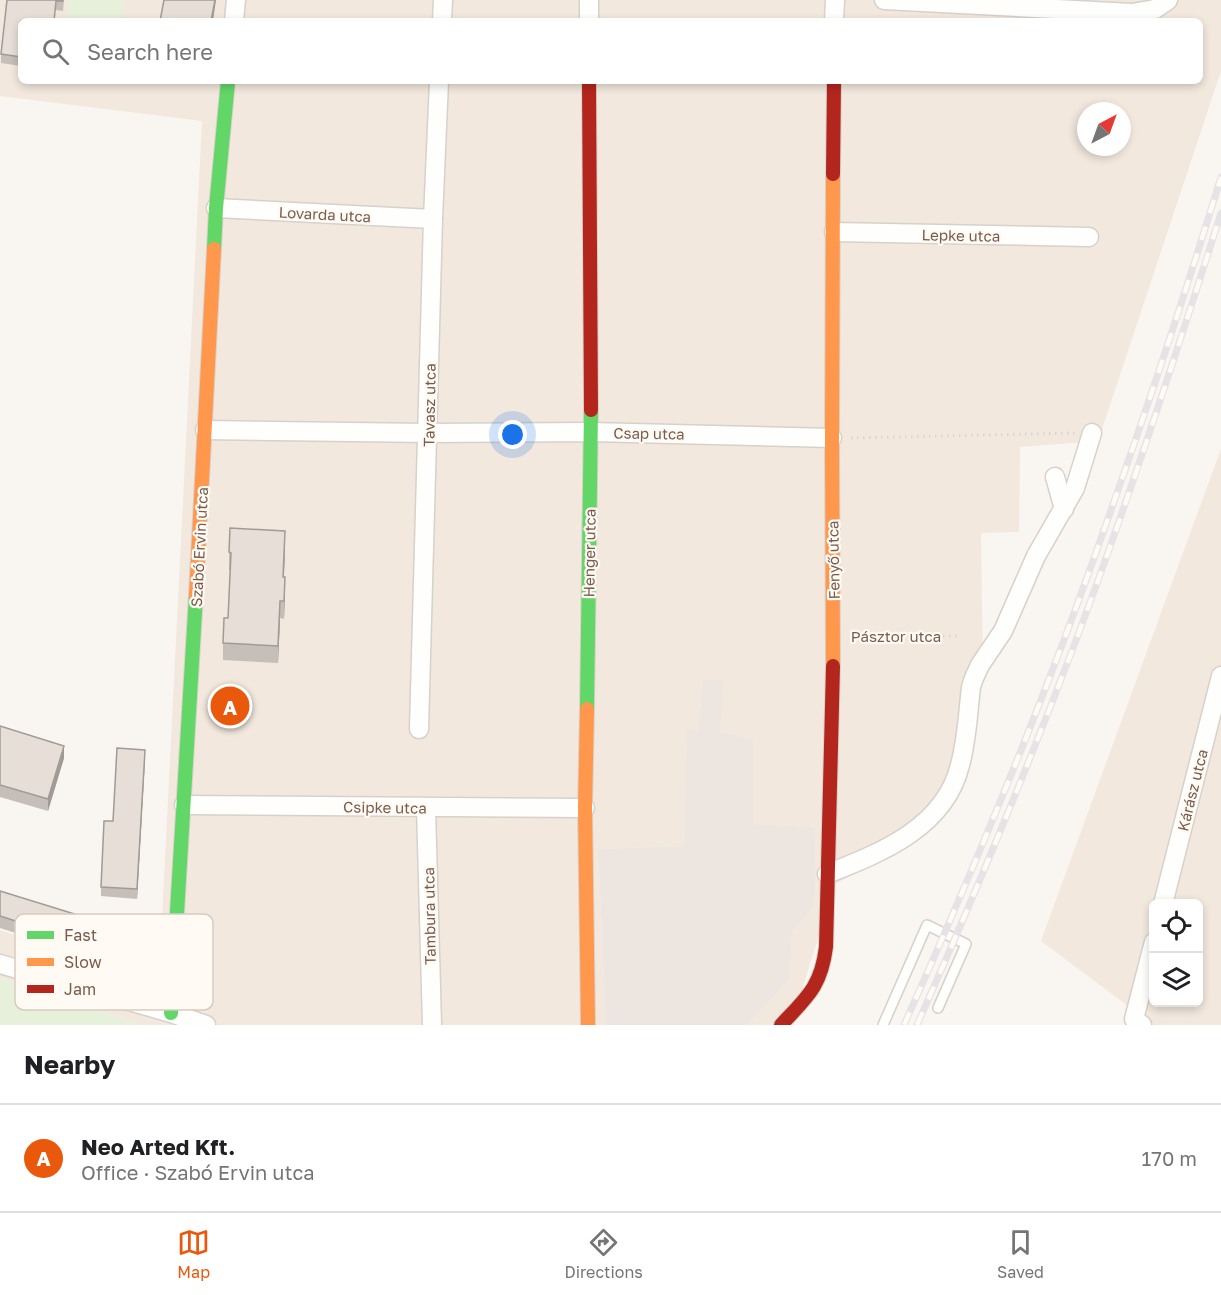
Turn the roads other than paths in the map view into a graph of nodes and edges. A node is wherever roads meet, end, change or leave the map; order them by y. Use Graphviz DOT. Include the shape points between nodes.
graph roads {
  1 [pos="236,0"];
  2 [pos="443,0"];
  3 [pos="589,0"];
  4 [pos="835,0"];
  5 [pos="884,0"];
  6 [pos="1167,0"];
  7 [pos="234,18"];
  8 [pos="442,18"];
  9 [pos="589,18"];
  10 [pos="834,18"];
  11 [pos="228,84"];
  12 [pos="439,84"];
  13 [pos="589,84"];
  14 [pos="834,84"];
  15 [pos="216,208"];
  16 [pos="433,219"];
  17 [pos="834,232"];
  18 [pos="1089,237"];
  19 [pos="205,430"];
  20 [pos="591,432"];
  21 [pos="429,433"];
  22 [pos="1092,433"];
  23 [pos="832,438"];
  24 [pos="1055,477"];
  25 [pos="1064,509"];
  26 [pos="1221,676"];
  27 [pos="419,729"];
  28 [pos="184,805"];
  29 [pos="426,808"];
  30 [pos="585,808"];
  31 [pos="826,874"];
  32 [pos="1164,899"];
  33 [pos="177,914"];
  34 [pos="1151,953"];
  35 [pos="0,964"];
  36 [pos="15,968"];
  37 [pos="938,1008"];
  38 [pos="161,1010"];
  39 [pos="171,1010"];
  40 [pos="171,1013"];
  41 [pos="206,1025"];
  42 [pos="432,1025"];
  43 [pos="588,1025"];
  44 [pos="781,1025"];
  45 [pos="883,1025"];
  46 [pos="1142,1025"];
  1 -- 7 [label="street"];
  2 -- 8 [label="street"];
  3 -- 9 [label="street"];
  4 -- 10 [label="street"];
  5 -- 6 [label="street" via="1132,13 1155,9"];
  11 -- 15 [label="street, Szabó Ervin utca"];
  12 -- 16 [label="street, Tavasz utca"];
  13 -- 20 [label="street, Henger utca"];
  14 -- 17 [label="street, Fenyő utca"];
  15 -- 16 [label="street, Lovarda utca"];
  15 -- 19 [label="street, Szabó Ervin utca"];
  16 -- 21 [label="street, Tavasz utca"];
  17 -- 18 [label="street, Lepke utca"];
  17 -- 23 [label="street, Fenyő utca"];
  19 -- 21 [label="street, Csap utca"];
  19 -- 28 [label="street, Szabó Ervin utca"];
  20 -- 21 [label="street, Csap utca"];
  20 -- 23 [label="street, Csap utca"];
  20 -- 30 [label="street, Henger utca"];
  21 -- 27 [label="street, Tavasz utca"];
  22 -- 25 [label="street" via="1075,488"];
  23 -- 31 [label="street, Fenyő utca" via="834,636"];
  24 -- 25 [label="street"];
  25 -- 31 [label="street" via="1036,556 1003,631 974,678 960,765 942,805 912,832 873,856"];
  26 -- 32 [label="street, Kárász utca"];
  28 -- 29 [label="street, Csipke utca"];
  28 -- 33 [label="street, Szabó Ervin utca"];
  29 -- 30 [label="street, Csipke utca"];
  29 -- 42 [label="street, Tambura utca"];
  30 -- 43 [label="street, Henger utca"];
  31 -- 44 [label="street, Fenyő utca" via="823,968 813,989"];
  34 -- 46 [label="street" via="1134,1019"];
  35 -- 36 [label="street"];
  37 -- 45 [label="lane" via="966,944 927,925"];
  38 -- 40 [label="street"];
  39 -- 40 [label="street, Szabó Ervin utca"];
  40 -- 41 [label="street"];
}
